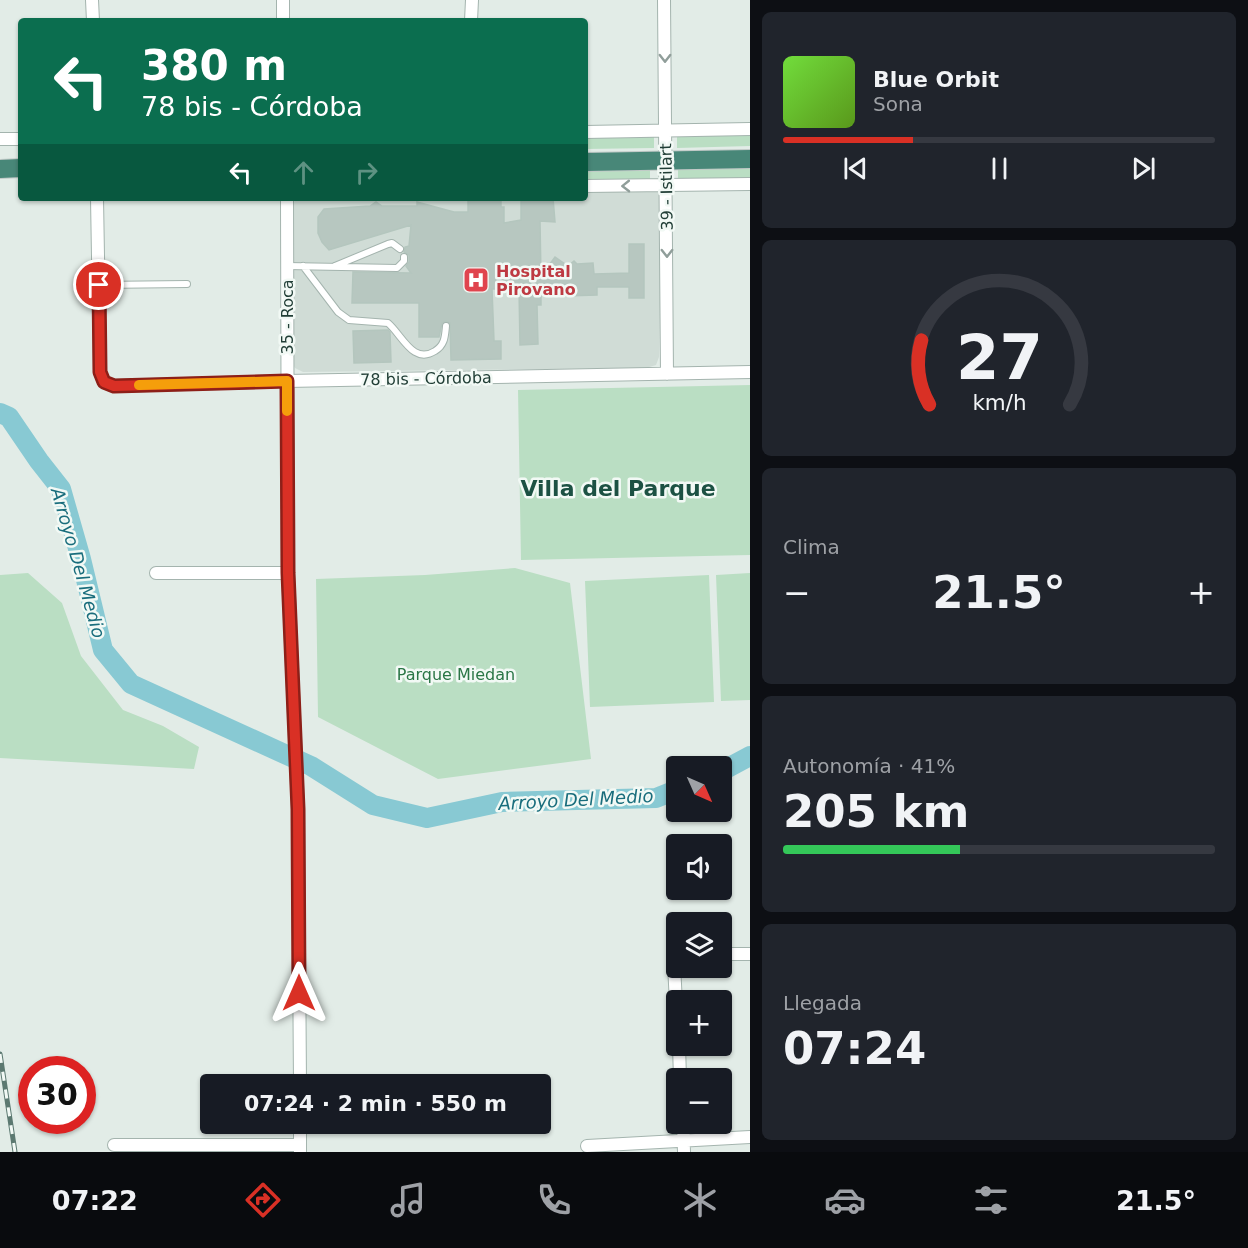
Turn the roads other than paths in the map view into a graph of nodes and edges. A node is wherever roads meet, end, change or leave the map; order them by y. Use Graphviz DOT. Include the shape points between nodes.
graph roads {
  1 [pos="92,0"];
  2 [pos="283,0"];
  3 [pos="471,0"];
  4 [pos="664,0"];
  5 [pos="93,18"];
  6 [pos="284,18"];
  7 [pos="471,18"];
  8 [pos="750,129"];
  9 [pos="665,130"];
  10 [pos="588,132"];
  11 [pos="0,139"];
  12 [pos="18,139"];
  13 [pos="750,159"];
  14 [pos="666,160"];
  15 [pos="588,162"];
  16 [pos="18,168"];
  17 [pos="0,169"];
  18 [pos="750,183"];
  19 [pos="667,185"];
  20 [pos="588,186"];
  21 [pos="97,201"];
  22 [pos="287,201"];
  23 [pos="400,249"];
  24 [pos="404,257"];
  25 [pos="287,266"];
  26 [pos="303,267"];
  27 [pos="333,267"];
  28 [pos="186,284"];
  29 [pos="99,285"];
  30 [pos="446,326"];
  31 [pos="750,372"];
  32 [pos="667,374"];
  33 [pos="287,381"];
  34 [pos="156,573"];
  35 [pos="288,573"];
  36 [pos="732,954"];
  37 [pos="750,954"];
  38 [pos="300,1074"];
  39 [pos="750,1137"];
  40 [pos="114,1145"];
  41 [pos="587,1146"];
  42 [pos="684,1146"];
  43 [pos="300,1148"];
  1 -- 5 [label="street"];
  2 -- 6 [label="street"];
  3 -- 7 [label="street"];
  4 -- 9 [label="street, 39 - Istilart, one-way"];
  8 -- 9 [label="street"];
  9 -- 10 [label="street"];
  9 -- 14 [label="street, 39 - Istilart"];
  11 -- 12 [label="street"];
  13 -- 14 [label="highway"];
  14 -- 15 [label="highway"];
  14 -- 19 [label="street, 39 - Istilart"];
  16 -- 17 [label="highway"];
  18 -- 19 [label="street"];
  19 -- 20 [label="street, one-way"];
  19 -- 32 [label="street, 39 - Istilart, one-way"];
  21 -- 29 [label="street"];
  22 -- 25 [label="street, 35 - Roca"];
  23 -- 27 [label="lane" via="388,244"];
  24 -- 27 [label="lane" via="397,268"];
  25 -- 26 [label="lane"];
  25 -- 33 [label="street, 35 - Roca"];
  26 -- 27 [label="lane"];
  26 -- 30 [label="lane" via="338,312 349,320 388,323 417,355 427,355 441,346"];
  28 -- 29 [label="lane"];
  29 -- 33 [label="street, 78 bis - Córdoba" via="100,372 104,382 114,386"];
  31 -- 32 [label="street, 78 bis - Córdoba"];
  32 -- 33 [label="street, 78 bis - Córdoba"];
  33 -- 35 [label="street, 35 - Roca"];
  34 -- 35 [label="street"];
  35 -- 38 [label="street, 35 - Roca" via="298,809"];
  36 -- 37 [label="street"];
  39 -- 42 [label="street"];
  40 -- 43 [label="street"];
  41 -- 42 [label="street"];
}
